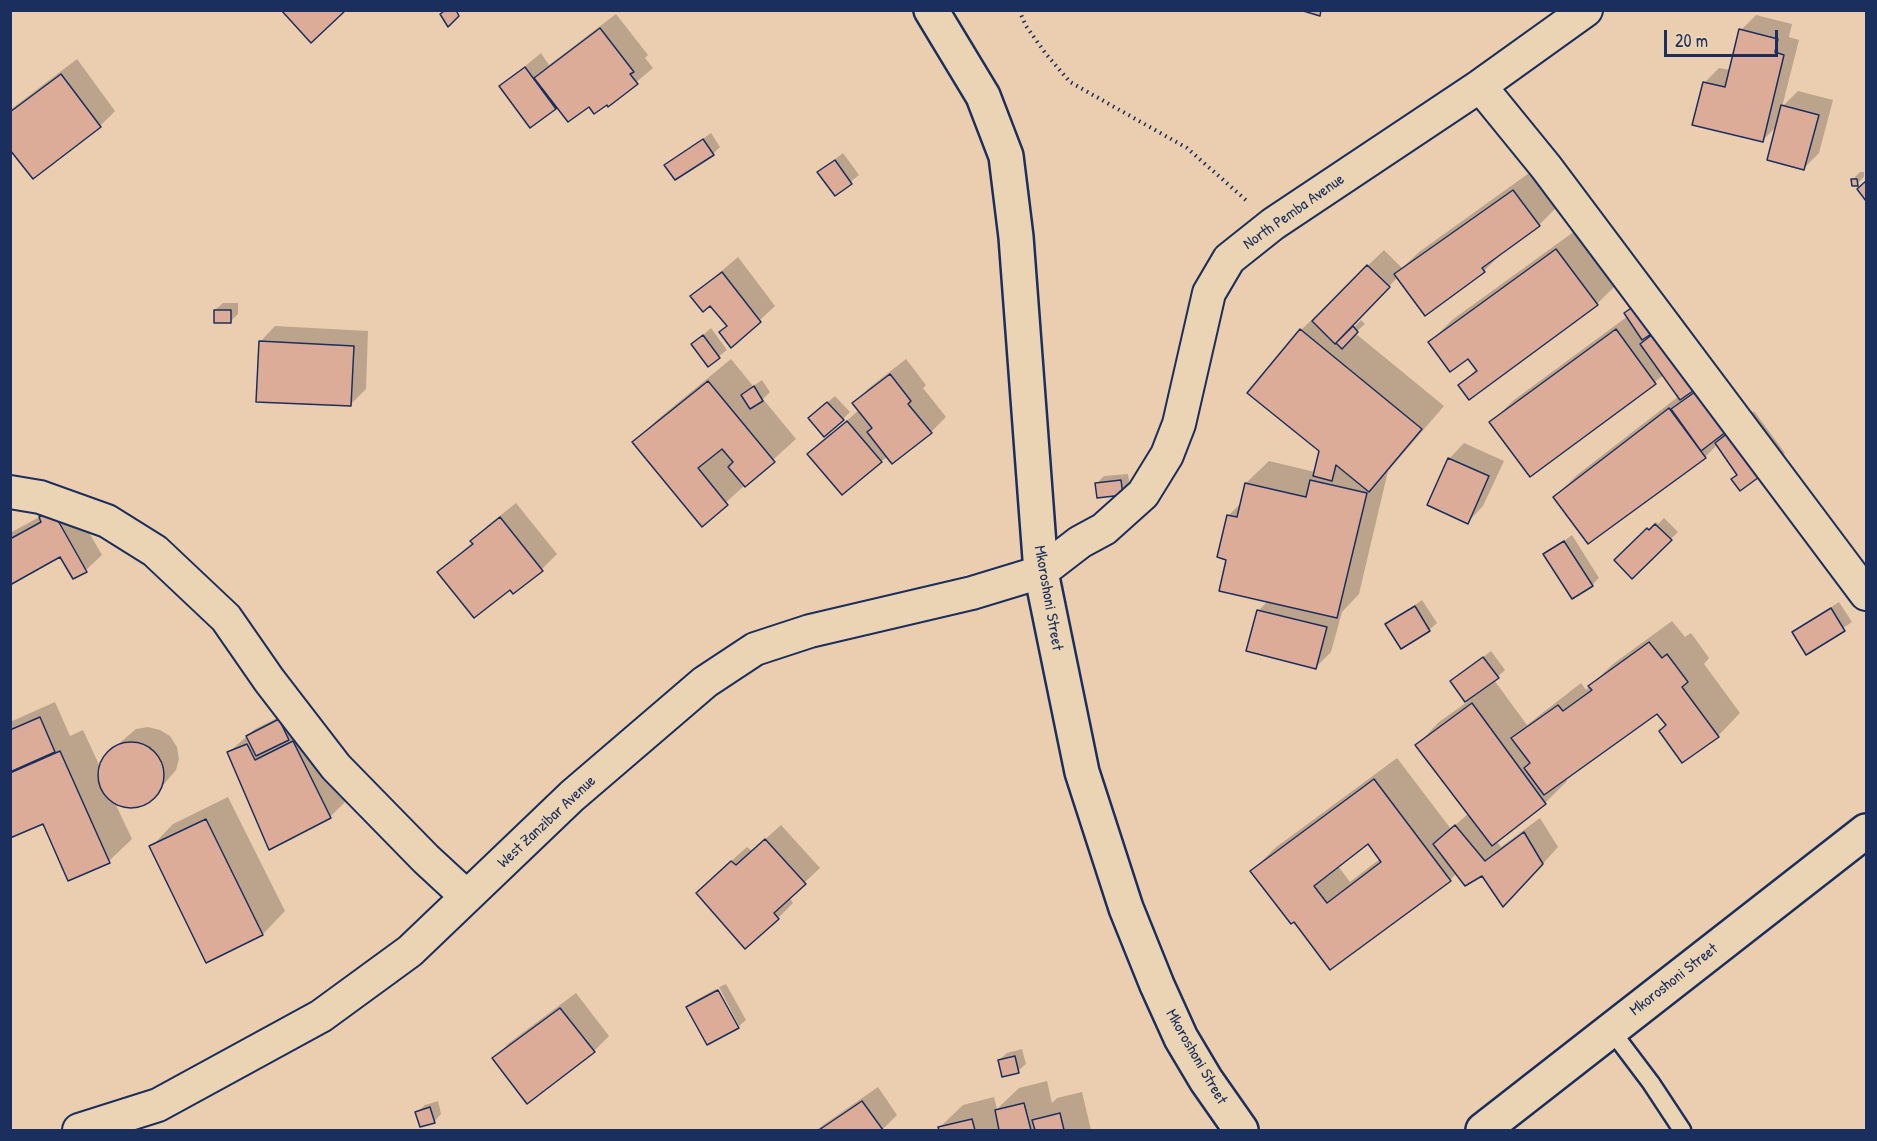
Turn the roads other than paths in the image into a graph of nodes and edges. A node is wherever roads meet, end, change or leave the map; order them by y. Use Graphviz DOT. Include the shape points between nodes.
graph roads {
  1 [pos="931,10"];
  2 [pos="1586,10"];
  3 [pos="1480,86"];
  4 [pos="10,492"];
  5 [pos="1041,572"];
  6 [pos="1866,594"];
  7 [pos="1866,831"];
  8 [pos="466,896"];
  9 [pos="1611,1030"];
  10 [pos="79,1131"];
  11 [pos="1241,1131"];
  12 [pos="1483,1131"];
  13 [pos="1682,1131"];
  1 -- 5 [label="street, Mkoroshoni Street" via="983,96 1006,156 1016,237"];
  2 -- 3 [label="street, North Pemba Avenue"];
  3 -- 5 [label="street, North Pemba Avenue" via="1273,224 1236,253 1214,282 1205,305 1179,424 1155,476 1127,510"];
  3 -- 6 [label="street" via="1546,167"];
  4 -- 8 [label="street" via="40,497 97,517 155,551 226,618 268,680 336,767"];
  5 -- 8 [label="street, West Zanzibar Avenue" via="972,593 810,631 755,649 705,682 572,796"];
  5 -- 11 [label="street, Mkoroshoni Street" via="1082,772 1126,908 1181,1038"];
  7 -- 9 [label="street, Mkoroshoni Street"];
  8 -- 10 [label="street, West Zanzibar Avenue" via="410,951 321,1016 158,1105"];
  9 -- 12 [label="street, Mkoroshoni Street"];
  9 -- 13 [label="lane" via="1652,1083"];
}
